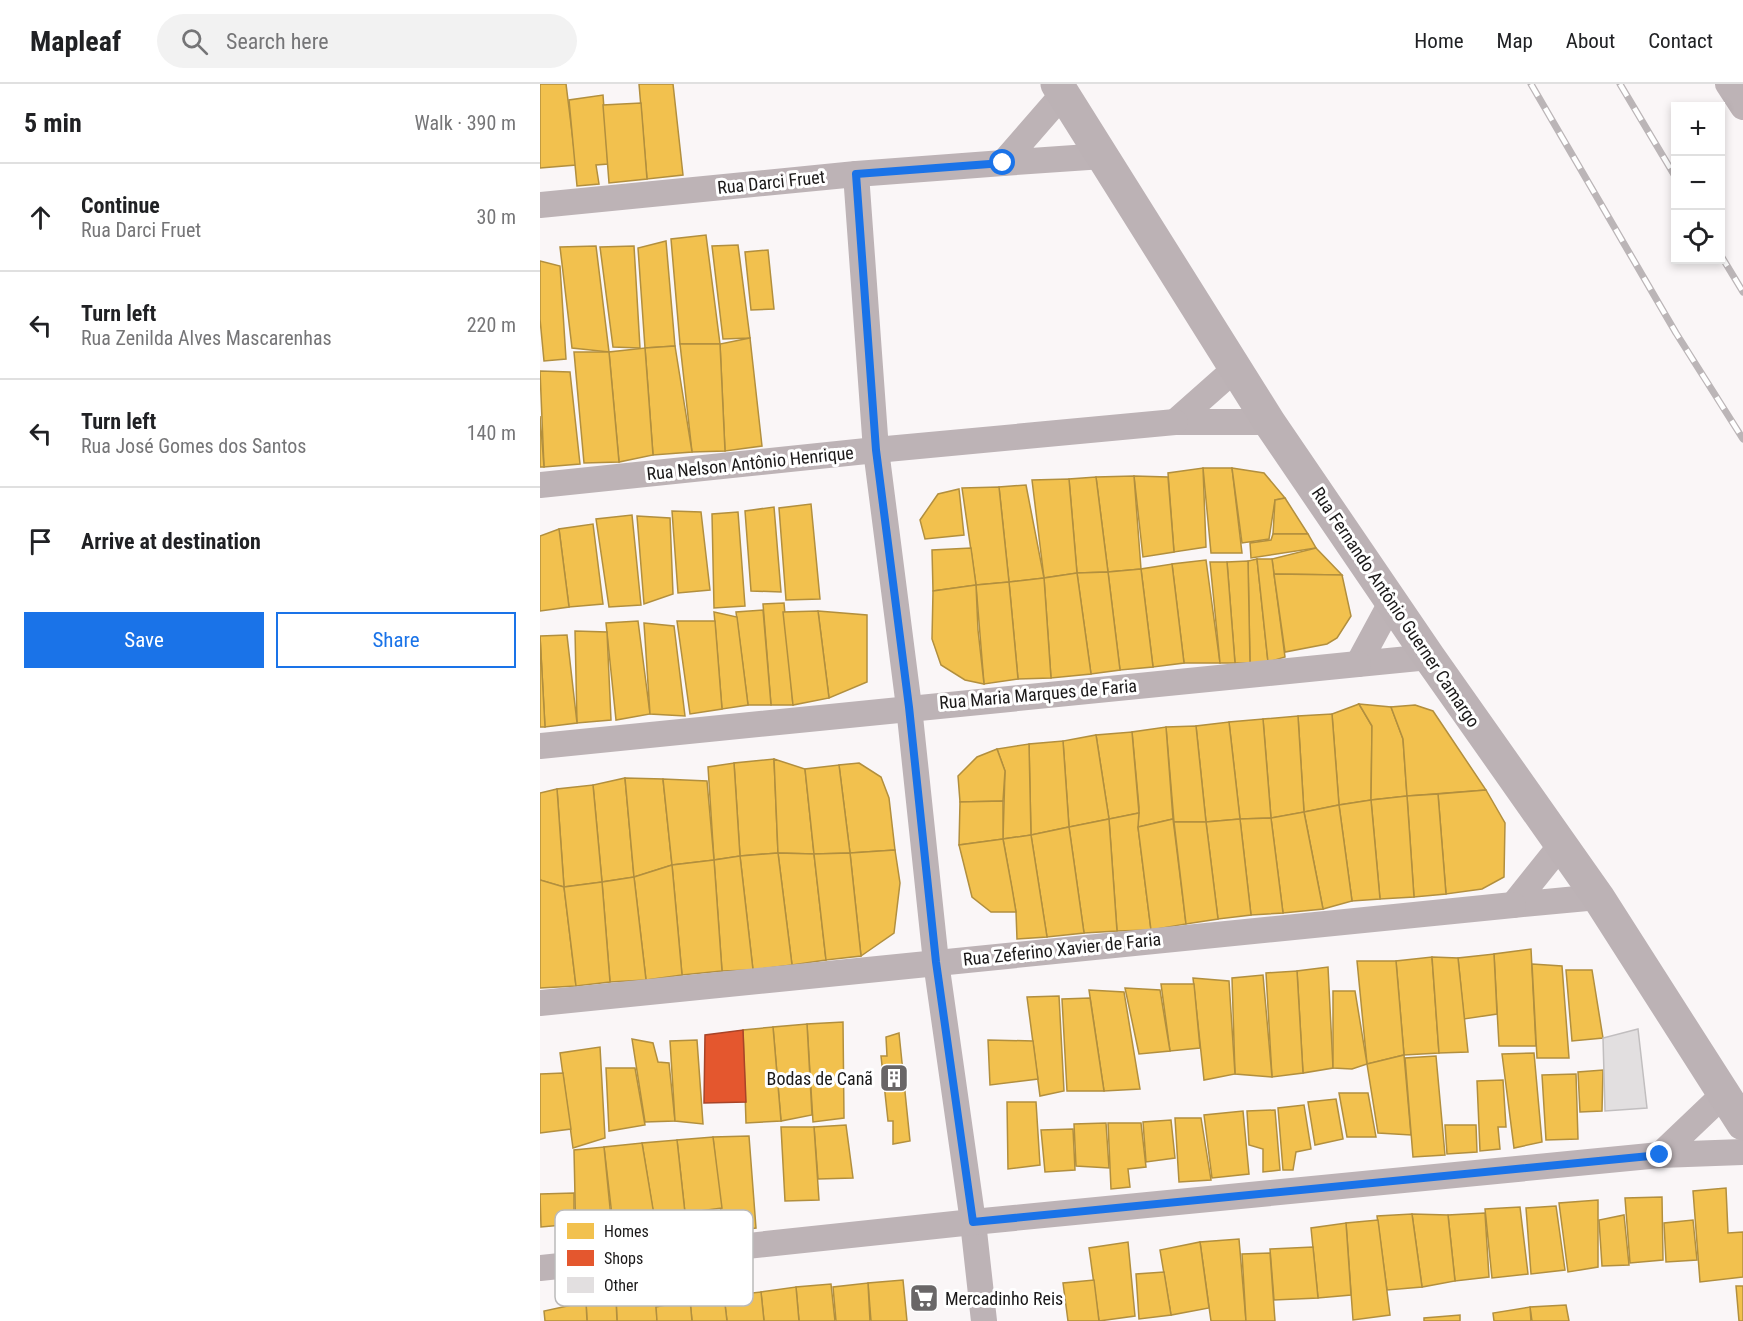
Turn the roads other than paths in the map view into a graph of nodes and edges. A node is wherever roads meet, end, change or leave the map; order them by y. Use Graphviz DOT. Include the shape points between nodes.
graph roads {
  1 [pos="1728,84"];
  2 [pos="1060,89"];
  3 [pos="1743,107"];
  4 [pos="1103,156"];
  5 [pos="1003,163"];
  6 [pos="856,174"];
  7 [pos="540,205"];
  8 [pos="1236,368"];
  9 [pos="1175,422"];
  10 [pos="1269,422"];
  11 [pos="876,450"];
  12 [pos="540,485"];
  13 [pos="1392,601"];
  14 [pos="1429,657"];
  15 [pos="1358,664"];
  16 [pos="909,707"];
  17 [pos="540,746"];
  18 [pos="1561,845"];
  19 [pos="1598,897"];
  20 [pos="1513,905"];
  21 [pos="936,962"];
  22 [pos="540,1003"];
  23 [pos="1723,1095"];
  24 [pos="1743,1124"];
  25 [pos="1743,1152"];
  26 [pos="1660,1155"];
  27 [pos="973,1222"];
  28 [pos="753,1245"];
  29 [pos="555,1266"];
  30 [pos="540,1268"];
  31 [pos="984,1321"];
  1 -- 3 [label="street"];
  2 -- 4 [label="street, Rua Fernando Antônio Guerner Camargo"];
  2 -- 5 [label="street"];
  4 -- 5 [label="street, Rua Darci Fruet"];
  4 -- 8 [label="street, Rua Fernando Antônio Guerner Camargo"];
  5 -- 6 [label="street, Rua Darci Fruet"];
  6 -- 7 [label="street, Rua Darci Fruet"];
  6 -- 11 [label="street"];
  8 -- 9 [label="street"];
  8 -- 10 [label="street, Rua Fernando Antônio Guerner Camargo"];
  9 -- 10 [label="street, Rua Nelson Antônio Henrique"];
  9 -- 11 [label="street, Rua Nelson Antônio Henrique"];
  10 -- 13 [label="street, Rua Fernando Antônio Guerner Camargo"];
  11 -- 12 [label="street, Rua Nelson Antônio Henrique"];
  11 -- 16 [label="street"];
  13 -- 14 [label="street, Rua Fernando Antônio Guerner Camargo"];
  13 -- 15 [label="street"];
  14 -- 15 [label="street, Rua Maria Marques de Faria"];
  14 -- 18 [label="street, Rua Fernando Antônio Guerner Camargo"];
  15 -- 16 [label="street, Rua Maria Marques de Faria"];
  16 -- 17 [label="street, Rua Maria Marques de Faria"];
  16 -- 21 [label="street"];
  18 -- 19 [label="street, Rua Fernando Antônio Guerner Camargo"];
  18 -- 20 [label="street"];
  19 -- 20 [label="street, Rua Zeferino Xavier de Faria"];
  19 -- 23 [label="street, Rua Fernando Antônio Guerner Camargo"];
  20 -- 21 [label="street, Rua Zeferino Xavier de Faria"];
  21 -- 22 [label="street, Rua Zeferino Xavier de Faria"];
  21 -- 27 [label="street"];
  23 -- 24 [label="street, Rua Fernando Antônio Guerner Camargo"];
  23 -- 26 [label="street"];
  25 -- 26 [label="street"];
  26 -- 27 [label="street"];
  27 -- 28 [label="street"];
  27 -- 31 [label="street"];
  29 -- 30 [label="street"];
}
